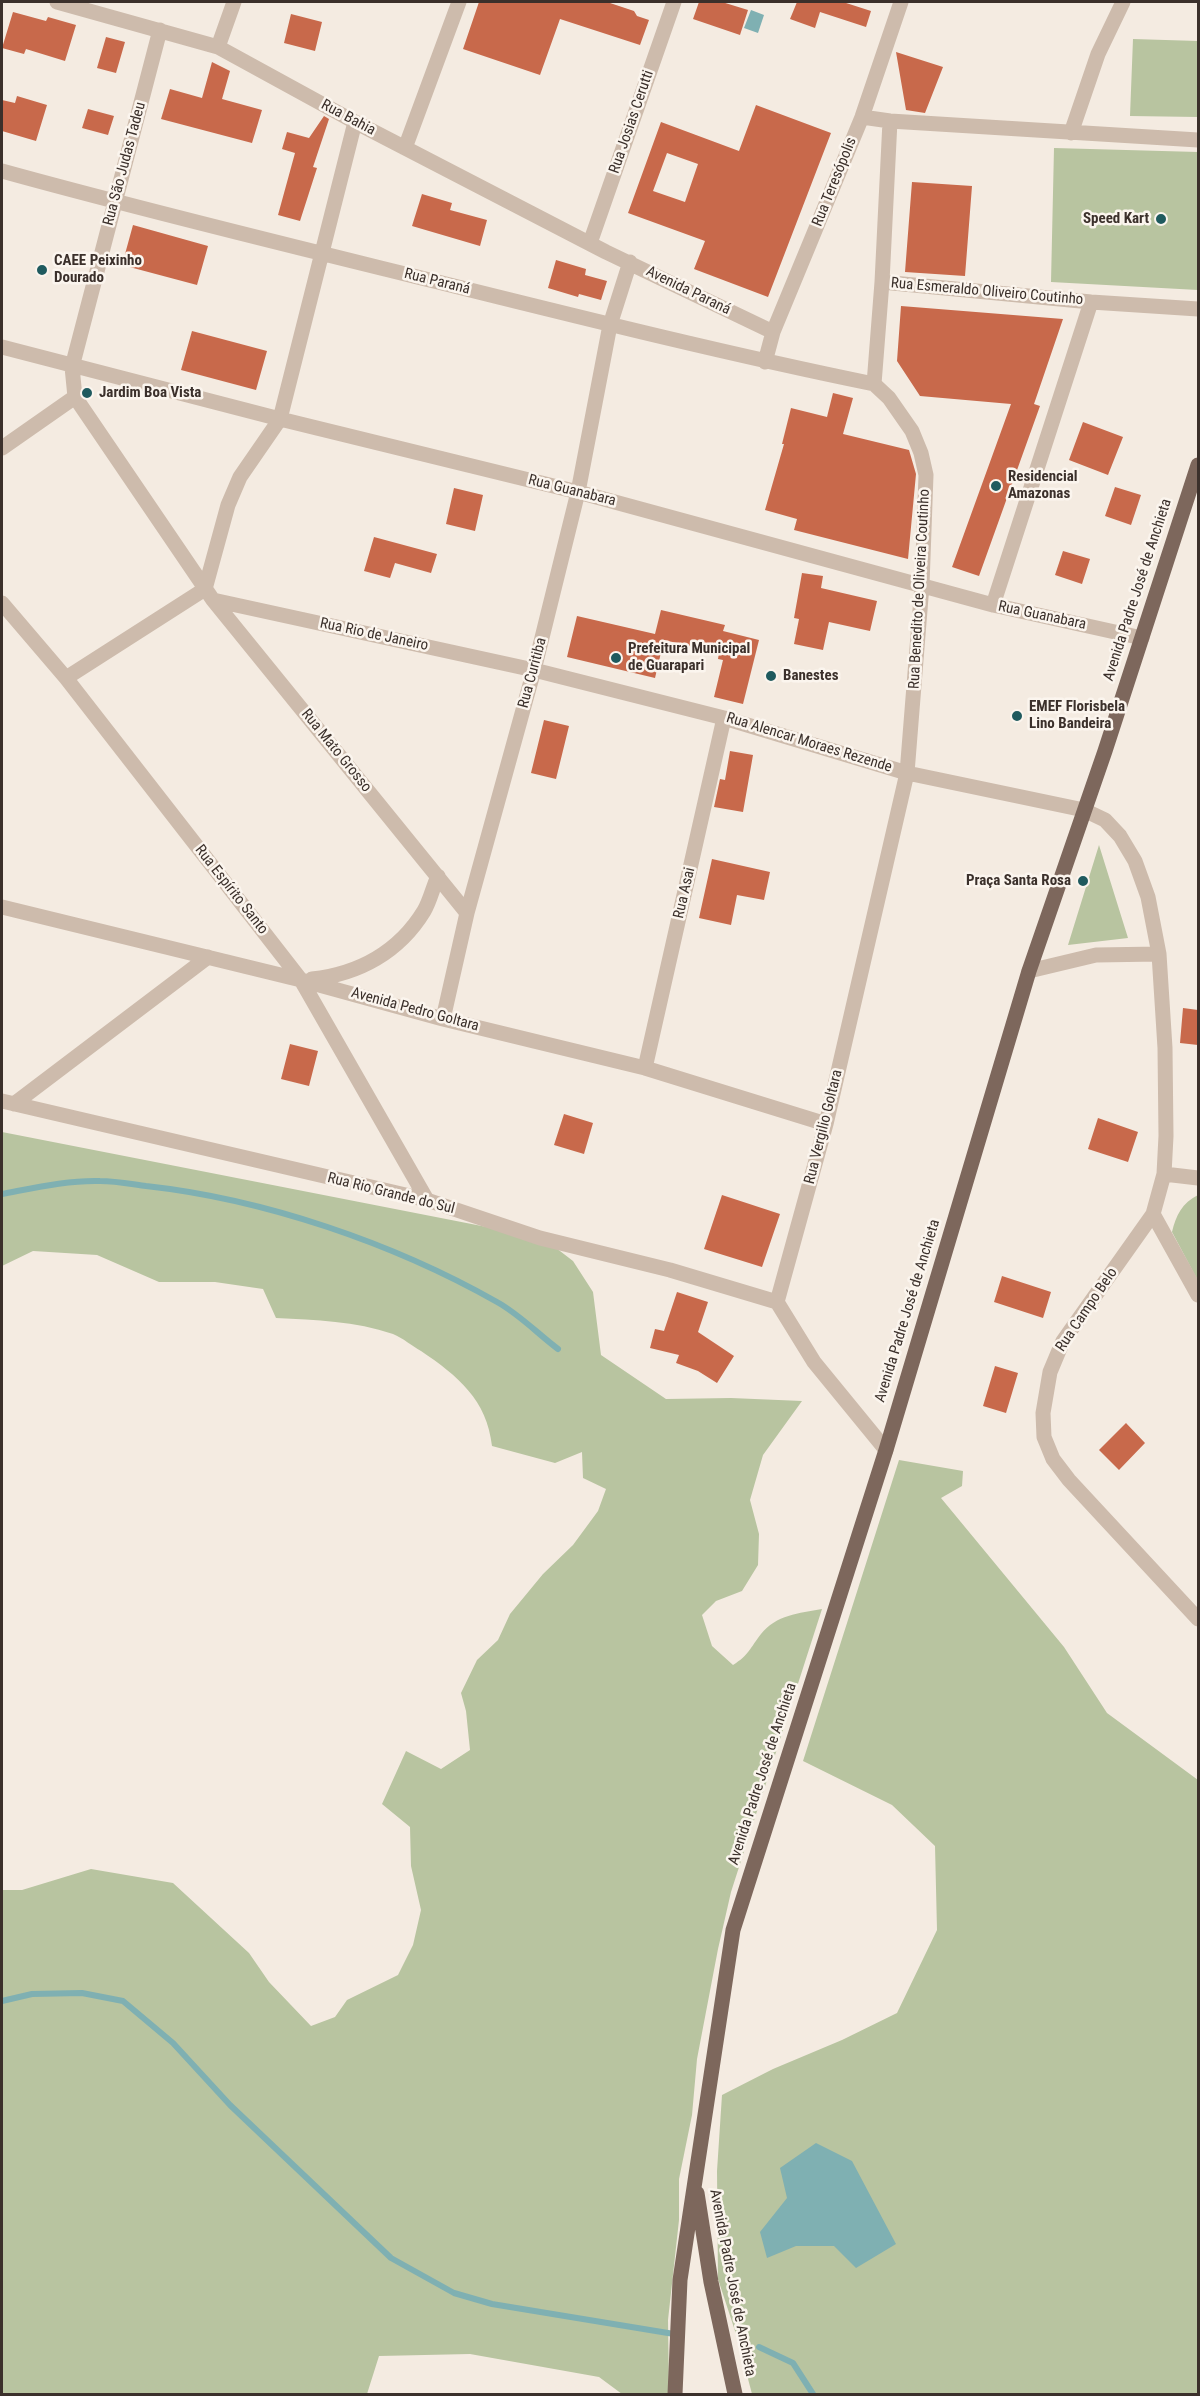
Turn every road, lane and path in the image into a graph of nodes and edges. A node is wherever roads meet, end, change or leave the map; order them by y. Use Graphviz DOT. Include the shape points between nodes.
graph roads {
  1 [pos="57,2"];
  2 [pos="234,2"];
  3 [pos="459,2"];
  4 [pos="674,2"];
  5 [pos="901,2"];
  6 [pos="1121,3"];
  7 [pos="160,30"];
  8 [pos="218,47"];
  9 [pos="862,117"];
  10 [pos="355,122"];
  11 [pos="890,122"];
  12 [pos="1071,133"];
  13 [pos="1198,140"];
  14 [pos="405,148"];
  15 [pos="2,171"];
  16 [pos="116,202"];
  17 [pos="590,243"];
  18 [pos="321,254"];
  19 [pos="630,262"];
  20 [pos="882,282"];
  21 [pos="1091,302"];
  22 [pos="1198,309"];
  23 [pos="610,325"];
  24 [pos="773,332"];
  25 [pos="2,347"];
  26 [pos="765,362"];
  27 [pos="72,367"];
  28 [pos="874,384"];
  29 [pos="75,397"];
  30 [pos="280,420"];
  31 [pos="2,448"];
  32 [pos="1198,465"];
  33 [pos="578,492"];
  34 [pos="922,585"];
  35 [pos="209,595"];
  36 [pos="2,603"];
  37 [pos="993,605"];
  38 [pos="1142,638"];
  39 [pos="534,670"];
  40 [pos="66,678"];
  41 [pos="724,718"];
  42 [pos="908,773"];
  43 [pos="1084,810"];
  44 [pos="438,876"];
  45 [pos="2,908"];
  46 [pos="467,913"];
  47 [pos="1159,954"];
  48 [pos="208,957"];
  49 [pos="1029,971"];
  50 [pos="301,980"];
  51 [pos="443,1019"];
  52 [pos="645,1068"];
  53 [pos="8,1102"];
  54 [pos="826,1124"];
  55 [pos="1164,1174"];
  56 [pos="1198,1178"];
  57 [pos="427,1200"];
  58 [pos="1154,1214"];
  59 [pos="1198,1295"];
  60 [pos="777,1302"];
  61 [pos="886,1450"];
  62 [pos="1198,1618"];
  63 [pos="694,2178"];
  64 [pos="675,2394"];
  65 [pos="735,2394"];
  1 -- 7 [label="street, Rua Bahia"];
  2 -- 8 [label="street"];
  3 -- 14 [label="street"];
  4 -- 17 [label="street, Rua Josias Cerutti"];
  5 -- 9 [label="street, Rua Teresópolis"];
  6 -- 12 [label="street" via="1098,54"];
  7 -- 8 [label="street, Rua Bahia"];
  7 -- 16 [label="street, Rua São Judas Tadeu"];
  8 -- 10 [label="street, Rua Bahia"];
  9 -- 11 [label="street"];
  9 -- 24 [label="street, Rua Teresópolis"];
  10 -- 14 [label="street, Rua Bahia"];
  10 -- 18 [label="street"];
  11 -- 12 [label="street"];
  11 -- 20 [label="street"];
  12 -- 13 [label="street"];
  14 -- 17 [label="street, Rua Bahia"];
  15 -- 16 [label="street, Rua Paraná"];
  16 -- 18 [label="street, Rua Paraná"];
  16 -- 27 [label="street, Rua São Judas Tadeu"];
  17 -- 19 [label="street, Rua Bahia"];
  18 -- 23 [label="street, Rua Paraná"];
  18 -- 30 [label="street"];
  19 -- 23 [label="street, Avenida Paraná"];
  19 -- 24 [label="street, Avenida Paraná"];
  20 -- 21 [label="street, Rua Esmeraldo Oliveiro Coutinho"];
  20 -- 28 [label="street"];
  21 -- 22 [label="street, Rua Esmeraldo Oliveiro Coutinho"];
  21 -- 37 [label="street, Rua Esmeraldo Oliveiro Coutinho"];
  23 -- 26 [label="street, Rua Paraná"];
  23 -- 33 [label="street, Rua Curitiba"];
  24 -- 26 [label="street, Rua Teresópolis"];
  25 -- 27 [label="street, Rua Guanabara"];
  26 -- 28 [label="street, Rua Paraná"];
  27 -- 29 [label="street"];
  27 -- 30 [label="street, Rua Guanabara"];
  28 -- 34 [label="street, Rua Benedito de Oliveira Coutinho" via="912,431 921,453 926,475"];
  29 -- 31 [label="street"];
  29 -- 35 [label="street"];
  30 -- 33 [label="street, Rua Guanabara"];
  30 -- 35 [label="street" via="240,477 228,505"];
  32 -- 38 [label="main road, Avenida Padre José de Anchieta"];
  33 -- 34 [label="street, Rua Guanabara"];
  33 -- 39 [label="street, Rua Curitiba"];
  34 -- 37 [label="street, Rua Guanabara"];
  34 -- 42 [label="street, Rua Benedito de Oliveira Coutinho"];
  35 -- 39 [label="street, Rua Rio de Janeiro"];
  35 -- 40 [label="street"];
  35 -- 44 [label="street, Rua Mato Grosso"];
  36 -- 40 [label="street, Rua Espírito Santo"];
  37 -- 38 [label="street, Rua Guanabara"];
  38 -- 43 [label="main road, Avenida Padre José de Anchieta"];
  39 -- 41 [label="street, Rua Alencar Moraes Rezende"];
  39 -- 46 [label="street, Rua Curitiba"];
  40 -- 50 [label="street, Rua Espírito Santo"];
  41 -- 42 [label="street, Rua Alencar Moraes Rezende"];
  41 -- 52 [label="street, Rua Asai"];
  42 -- 43 [label="street, Rua Alencar Moraes Rezende"];
  42 -- 54 [label="street, Rua Vergilio Goltara"];
  43 -- 47 [label="street, Rua Campo Belo" via="1105,820 1135,861 1148,897"];
  43 -- 49 [label="main road, Avenida Padre José de Anchieta"];
  44 -- 46 [label="street, Rua Mato Grosso"];
  44 -- 50 [label="street" via="424,910 402,940 372,963 338,976"];
  45 -- 48 [label="street, Avenida Pedro Goltara"];
  46 -- 51 [label="street, Rua Curitiba"];
  47 -- 49 [label="street" via="1096,956"];
  47 -- 55 [label="street, Rua Campo Belo" via="1165,1048"];
  48 -- 50 [label="street, Avenida Pedro Goltara"];
  48 -- 53 [label="street"];
  49 -- 61 [label="main road, Avenida Padre José de Anchieta"];
  50 -- 51 [label="street, Avenida Pedro Goltara"];
  50 -- 57 [label="street, Rua Espírito Santo"];
  51 -- 52 [label="street, Avenida Pedro Goltara"];
  52 -- 54 [label="street, Avenida Pedro Goltara"];
  53 -- 57 [label="street, Rua Rio Grande do Sul"];
  54 -- 60 [label="street, Rua Vergilio Goltara"];
  55 -- 56 [label="street"];
  55 -- 58 [label="street, Rua Campo Belo"];
  57 -- 60 [label="street, Rua Rio Grande do Sul" via="540,1238"];
  58 -- 59 [label="street"];
  58 -- 62 [label="street, Rua Campo Belo" via="1063,1341 1050,1372 1043,1413 1044,1437 1053,1459 1069,1480"];
  60 -- 61 [label="street" via="814,1362"];
  61 -- 63 [label="main road, Avenida Padre José de Anchieta" via="733,1930"];
  63 -- 64 [label="main road, Avenida Padre José de Anchieta" via="680,2280"];
  63 -- 65 [label="main road, Avenida Padre José de Anchieta"];
}
